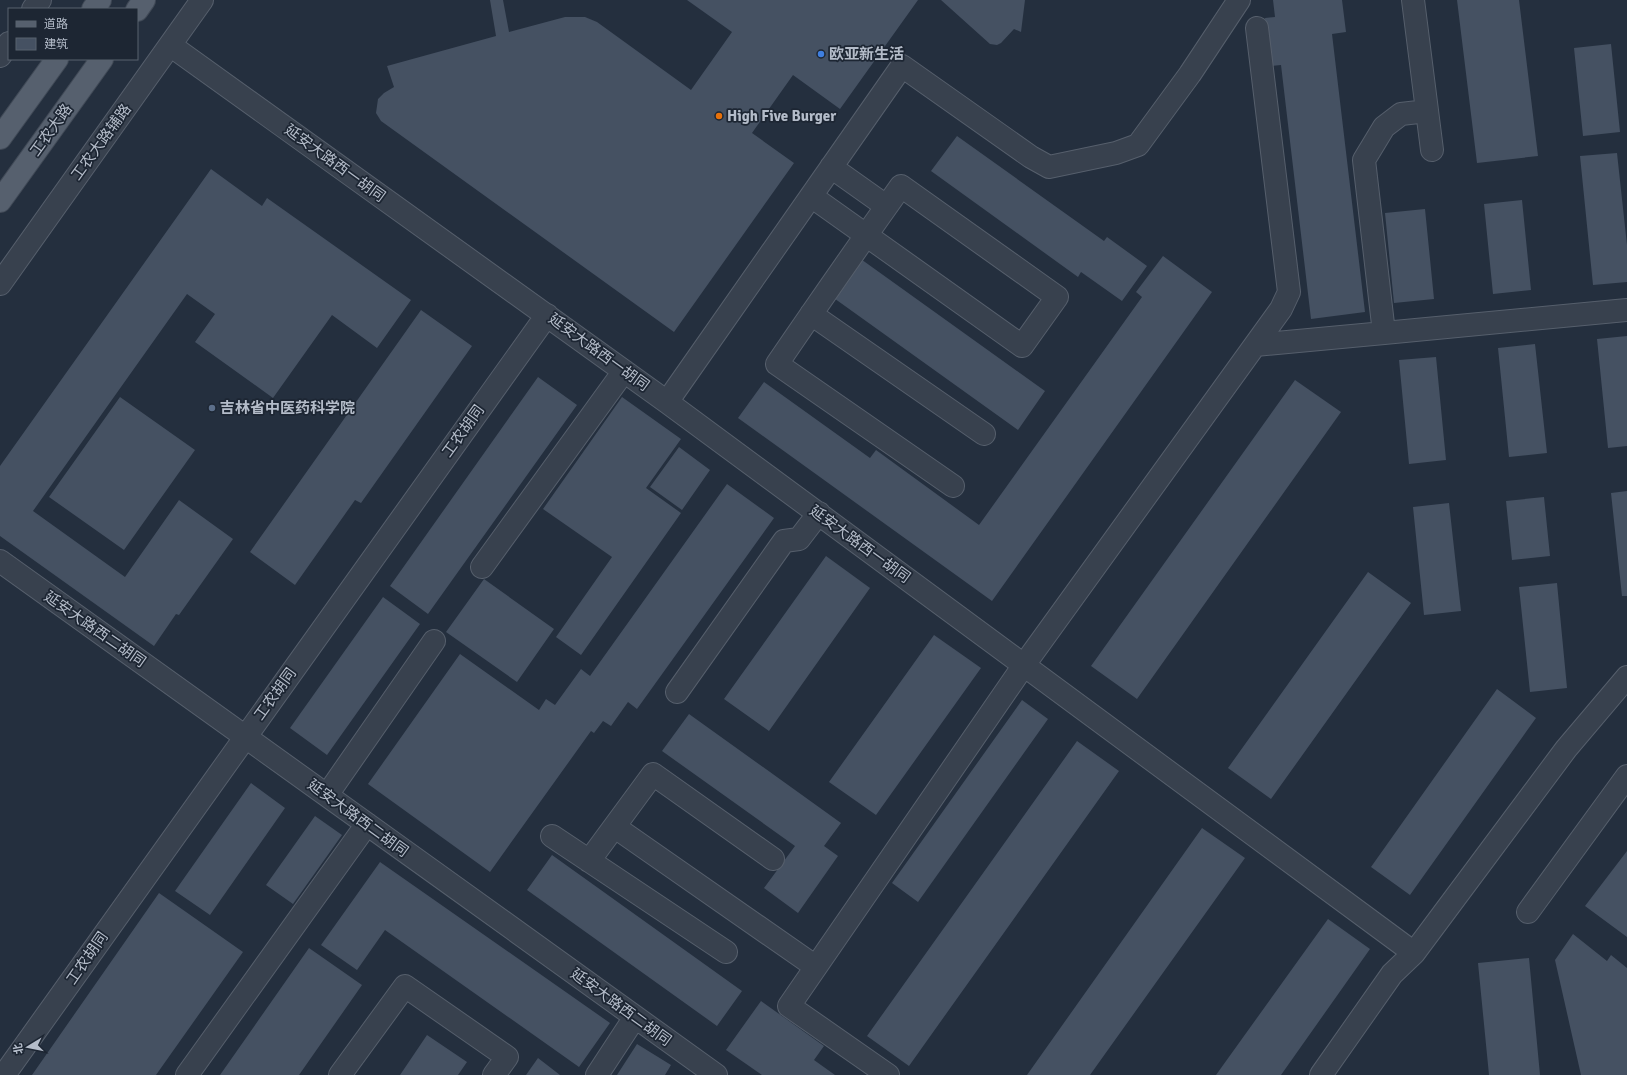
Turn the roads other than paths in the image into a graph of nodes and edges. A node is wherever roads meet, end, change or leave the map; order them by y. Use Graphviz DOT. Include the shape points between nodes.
graph roads {
  1 [pos="40,0"];
  2 [pos="100,0"];
  3 [pos="144,0"];
  4 [pos="202,0"];
  5 [pos="1239,0"];
  6 [pos="1413,0"];
  7 [pos="34,8"];
  8 [pos="94,8"];
  9 [pos="138,9"];
  10 [pos="1258,28"];
  11 [pos="8,44"];
  12 [pos="170,45"];
  13 [pos="0,56"];
  14 [pos="56,60"];
  15 [pos="101,60"];
  16 [pos="1427,111"];
  17 [pos="0,138"];
  18 [pos="1432,150"];
  19 [pos="831,167"];
  20 [pos="811,196"];
  21 [pos="0,201"];
  22 [pos="886,206"];
  23 [pos="866,235"];
  24 [pos="0,284"];
  25 [pos="1627,310"];
  26 [pos="811,314"];
  27 [pos="547,315"];
  28 [pos="1384,333"];
  29 [pos="1255,345"];
  30 [pos="624,371"];
  31 [pos="667,402"];
  32 [pos="984,434"];
  33 [pos="953,486"];
  34 [pos="819,513"];
  35 [pos="0,561"];
  36 [pos="482,567"];
  37 [pos="434,641"];
  38 [pos="1024,665"];
  39 [pos="1627,677"];
  40 [pos="677,692"];
  41 [pos="246,735"];
  42 [pos="1627,776"];
  43 [pos="326,795"];
  44 [pos="367,824"];
  45 [pos="615,827"];
  46 [pos="552,836"];
  47 [pos="773,859"];
  48 [pos="589,861"];
  49 [pos="1528,912"];
  50 [pos="726,952"];
  51 [pos="1414,953"];
  52 [pos="816,966"];
  53 [pos="635,1017"];
  54 [pos="4,1075"];
  55 [pos="187,1075"];
  56 [pos="340,1075"];
  57 [pos="494,1075"];
  58 [pos="597,1075"];
  59 [pos="716,1075"];
  60 [pos="888,1075"];
  61 [pos="1321,1075"];
  1 -- 7 [label="street"];
  2 -- 8 [label="main road"];
  3 -- 9 [label="main road"];
  4 -- 12 [label="street, 工农大路辅路"];
  5 -- 19 [label="street" via="1190,74 1138,144 1116,153 1049,167 902,66"];
  6 -- 16 [label="street"];
  10 -- 29 [label="street" via="1290,292"];
  11 -- 13 [label="street"];
  12 -- 24 [label="street, 工农大路辅路"];
  12 -- 27 [label="street, 延安大路西一胡同"];
  14 -- 17 [label="main road"];
  15 -- 21 [label="main road, 工农大路"];
  16 -- 18 [label="street"];
  16 -- 28 [label="street" via="1402,114 1384,127 1364,160"];
  19 -- 20 [label="street"];
  19 -- 22 [label="street"];
  20 -- 23 [label="street"];
  20 -- 31 [label="street"];
  22 -- 23 [label="street"];
  22 -- 23 [label="street" via="900,186 1057,297 1022,346"];
  23 -- 26 [label="street"];
  25 -- 28 [label="street"];
  26 -- 32 [label="street"];
  26 -- 33 [label="street" via="777,364"];
  27 -- 30 [label="street, 延安大路西一胡同"];
  27 -- 41 [label="street, 工农胡同"];
  28 -- 29 [label="street"];
  29 -- 38 [label="street"];
  30 -- 31 [label="street, 延安大路西一胡同"];
  30 -- 36 [label="street"];
  31 -- 34 [label="street, 延安大路西一胡同"];
  34 -- 38 [label="street, 延安大路西一胡同"];
  34 -- 40 [label="street" via="799,539 784,541"];
  35 -- 41 [label="street, 延安大路西二胡同"];
  37 -- 43 [label="street"];
  38 -- 51 [label="street, 延安大路西一胡同"];
  38 -- 52 [label="street"];
  39 -- 51 [label="street" via="1566,749"];
  41 -- 43 [label="street, 延安大路西二胡同"];
  41 -- 54 [label="street, 工农胡同"];
  42 -- 49 [label="street"];
  43 -- 44 [label="street, 延安大路西二胡同"];
  44 -- 53 [label="street, 延安大路西二胡同"];
  44 -- 55 [label="street"];
  45 -- 47 [label="street" via="653,774"];
  45 -- 48 [label="street"];
  45 -- 52 [label="street"];
  46 -- 48 [label="street"];
  48 -- 50 [label="street"];
  51 -- 61 [label="street" via="1392,974"];
  52 -- 60 [label="street" via="789,1006"];
  53 -- 58 [label="street"];
  53 -- 59 [label="street, 延安大路西二胡同"];
  56 -- 57 [label="street" via="405,986 507,1057"];
}
